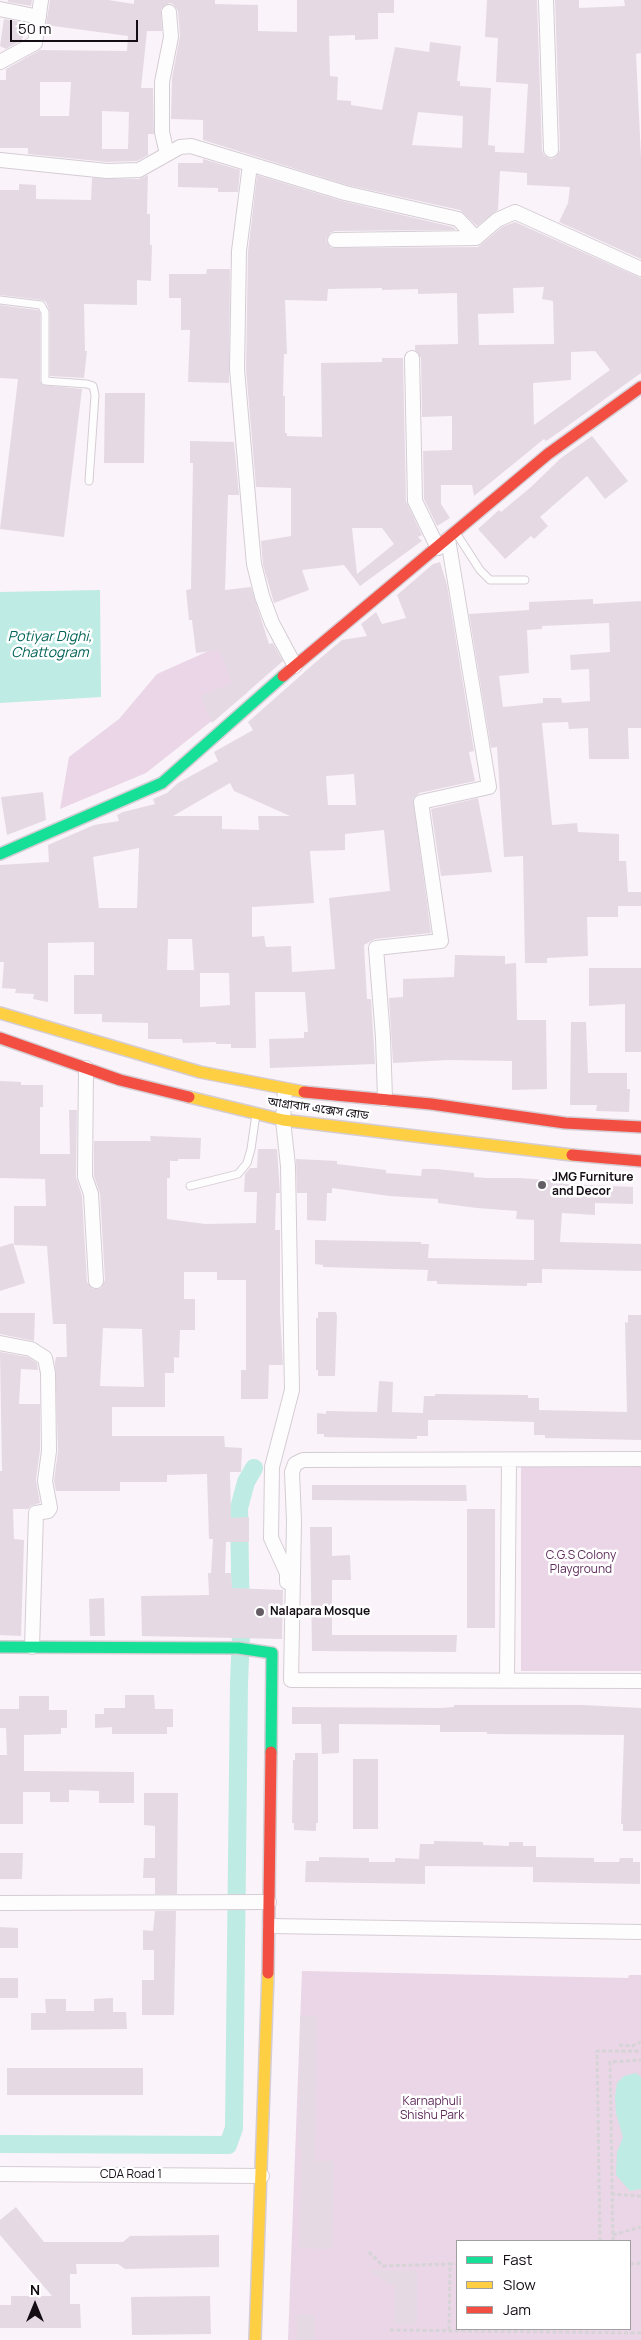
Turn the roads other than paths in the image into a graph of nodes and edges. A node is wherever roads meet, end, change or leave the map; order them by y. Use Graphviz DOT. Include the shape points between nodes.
graph roads {
  1 [pos="41,0"];
  2 [pos="546,0"];
  3 [pos="0,9"];
  4 [pos="170,12"];
  5 [pos="39,17"];
  6 [pos="0,62"];
  7 [pos="552,150"];
  8 [pos="167,154"];
  9 [pos="0,160"];
  10 [pos="250,165"];
  11 [pos="476,238"];
  12 [pos="335,240"];
  13 [pos="641,269"];
  14 [pos="0,300"];
  15 [pos="412,358"];
  16 [pos="641,387"];
  17 [pos="89,482"];
  18 [pos="447,540"];
  19 [pos="525,580"];
  20 [pos="295,666"];
  21 [pos="0,854"];
  22 [pos="0,1013"];
  23 [pos="0,1038"];
  24 [pos="86,1068"];
  25 [pos="285,1090"];
  26 [pos="385,1099"];
  27 [pos="256,1113"];
  28 [pos="283,1120"];
  29 [pos="641,1127"];
  30 [pos="641,1161"];
  31 [pos="190,1186"];
  32 [pos="96,1281"];
  33 [pos="0,1343"];
  34 [pos="641,1459"];
  35 [pos="508,1460"];
  36 [pos="0,1647"];
  37 [pos="32,1647"];
  38 [pos="268,1652"];
  39 [pos="507,1680"];
  40 [pos="641,1681"];
  41 [pos="270,1902"];
  42 [pos="0,1904"];
  43 [pos="270,1926"];
  44 [pos="641,1932"];
  45 [pos="0,2174"];
  46 [pos="262,2176"];
  47 [pos="255,2340"];
  1 -- 5 [label="street"];
  2 -- 7 [label="street"];
  3 -- 5 [label="street"];
  4 -- 8 [label="street" via="171,37 162,82 162,132"];
  5 -- 6 [label="street" via="35,43"];
  8 -- 9 [label="street" via="139,170 106,171"];
  8 -- 10 [label="street" via="186,146"];
  10 -- 11 [label="street" via="345,193 458,219"];
  10 -- 20 [label="street" via="240,251 237,369 250,520 254,564 262,596"];
  11 -- 12 [label="street"];
  11 -- 13 [label="street" via="498,220 515,212"];
  14 -- 17 [label="lane" via="41,306 45,312 46,381 93,386"];
  15 -- 18 [label="street" via="415,501"];
  16 -- 18 [label="main road" via="548,454"];
  18 -- 19 [label="lane" via="490,580"];
  18 -- 20 [label="main road"];
  18 -- 26 [label="street" via="489,787 421,802 441,941 376,948 384,1037"];
  20 -- 21 [label="main road" via="162,782"];
  22 -- 25 [label="main road, আগ্রাবাদ এক্সেস রোড" via="200,1072"];
  23 -- 24 [label="main road, আগ্রাবাদ এক্সেস রোড"];
  24 -- 27 [label="main road, আগ্রাবাদ এক্সেস রোড" via="120,1080"];
  24 -- 32 [label="street" via="86,1177 91,1194"];
  25 -- 26 [label="main road, আগ্রাবাদ এক্সেস রোড"];
  25 -- 28 [label="street"];
  26 -- 29 [label="main road, আগ্রাবাদ এক্সেস রোড" via="565,1123"];
  27 -- 28 [label="main road, আগ্রাবাদ এক্সেস রোড"];
  27 -- 31 [label="lane" via="247,1163 238,1174"];
  28 -- 30 [label="main road, আগ্রাবাদ এক্সেস রোড" via="430,1136 517,1150"];
  28 -- 38 [label="street" via="288,1166 292,1390 272,1467 270,1538 287,1573 286,1644"];
  33 -- 37 [label="street" via="31,1349 45,1358 48,1373 46,1481 50,1508 36,1513"];
  34 -- 35 [label="street"];
  35 -- 39 [label="street"];
  35 -- 39 [label="street" via="303,1460 295,1464 292,1472 291,1680"];
  36 -- 37 [label="main road"];
  37 -- 38 [label="main road" via="238,1648"];
  38 -- 41 [label="main road"];
  39 -- 40 [label="street"];
  41 -- 42 [label="street"];
  41 -- 43 [label="main road"];
  43 -- 44 [label="street"];
  43 -- 46 [label="main road"];
  45 -- 46 [label="street, CDA Road 1"];
  46 -- 47 [label="main road"];
}
